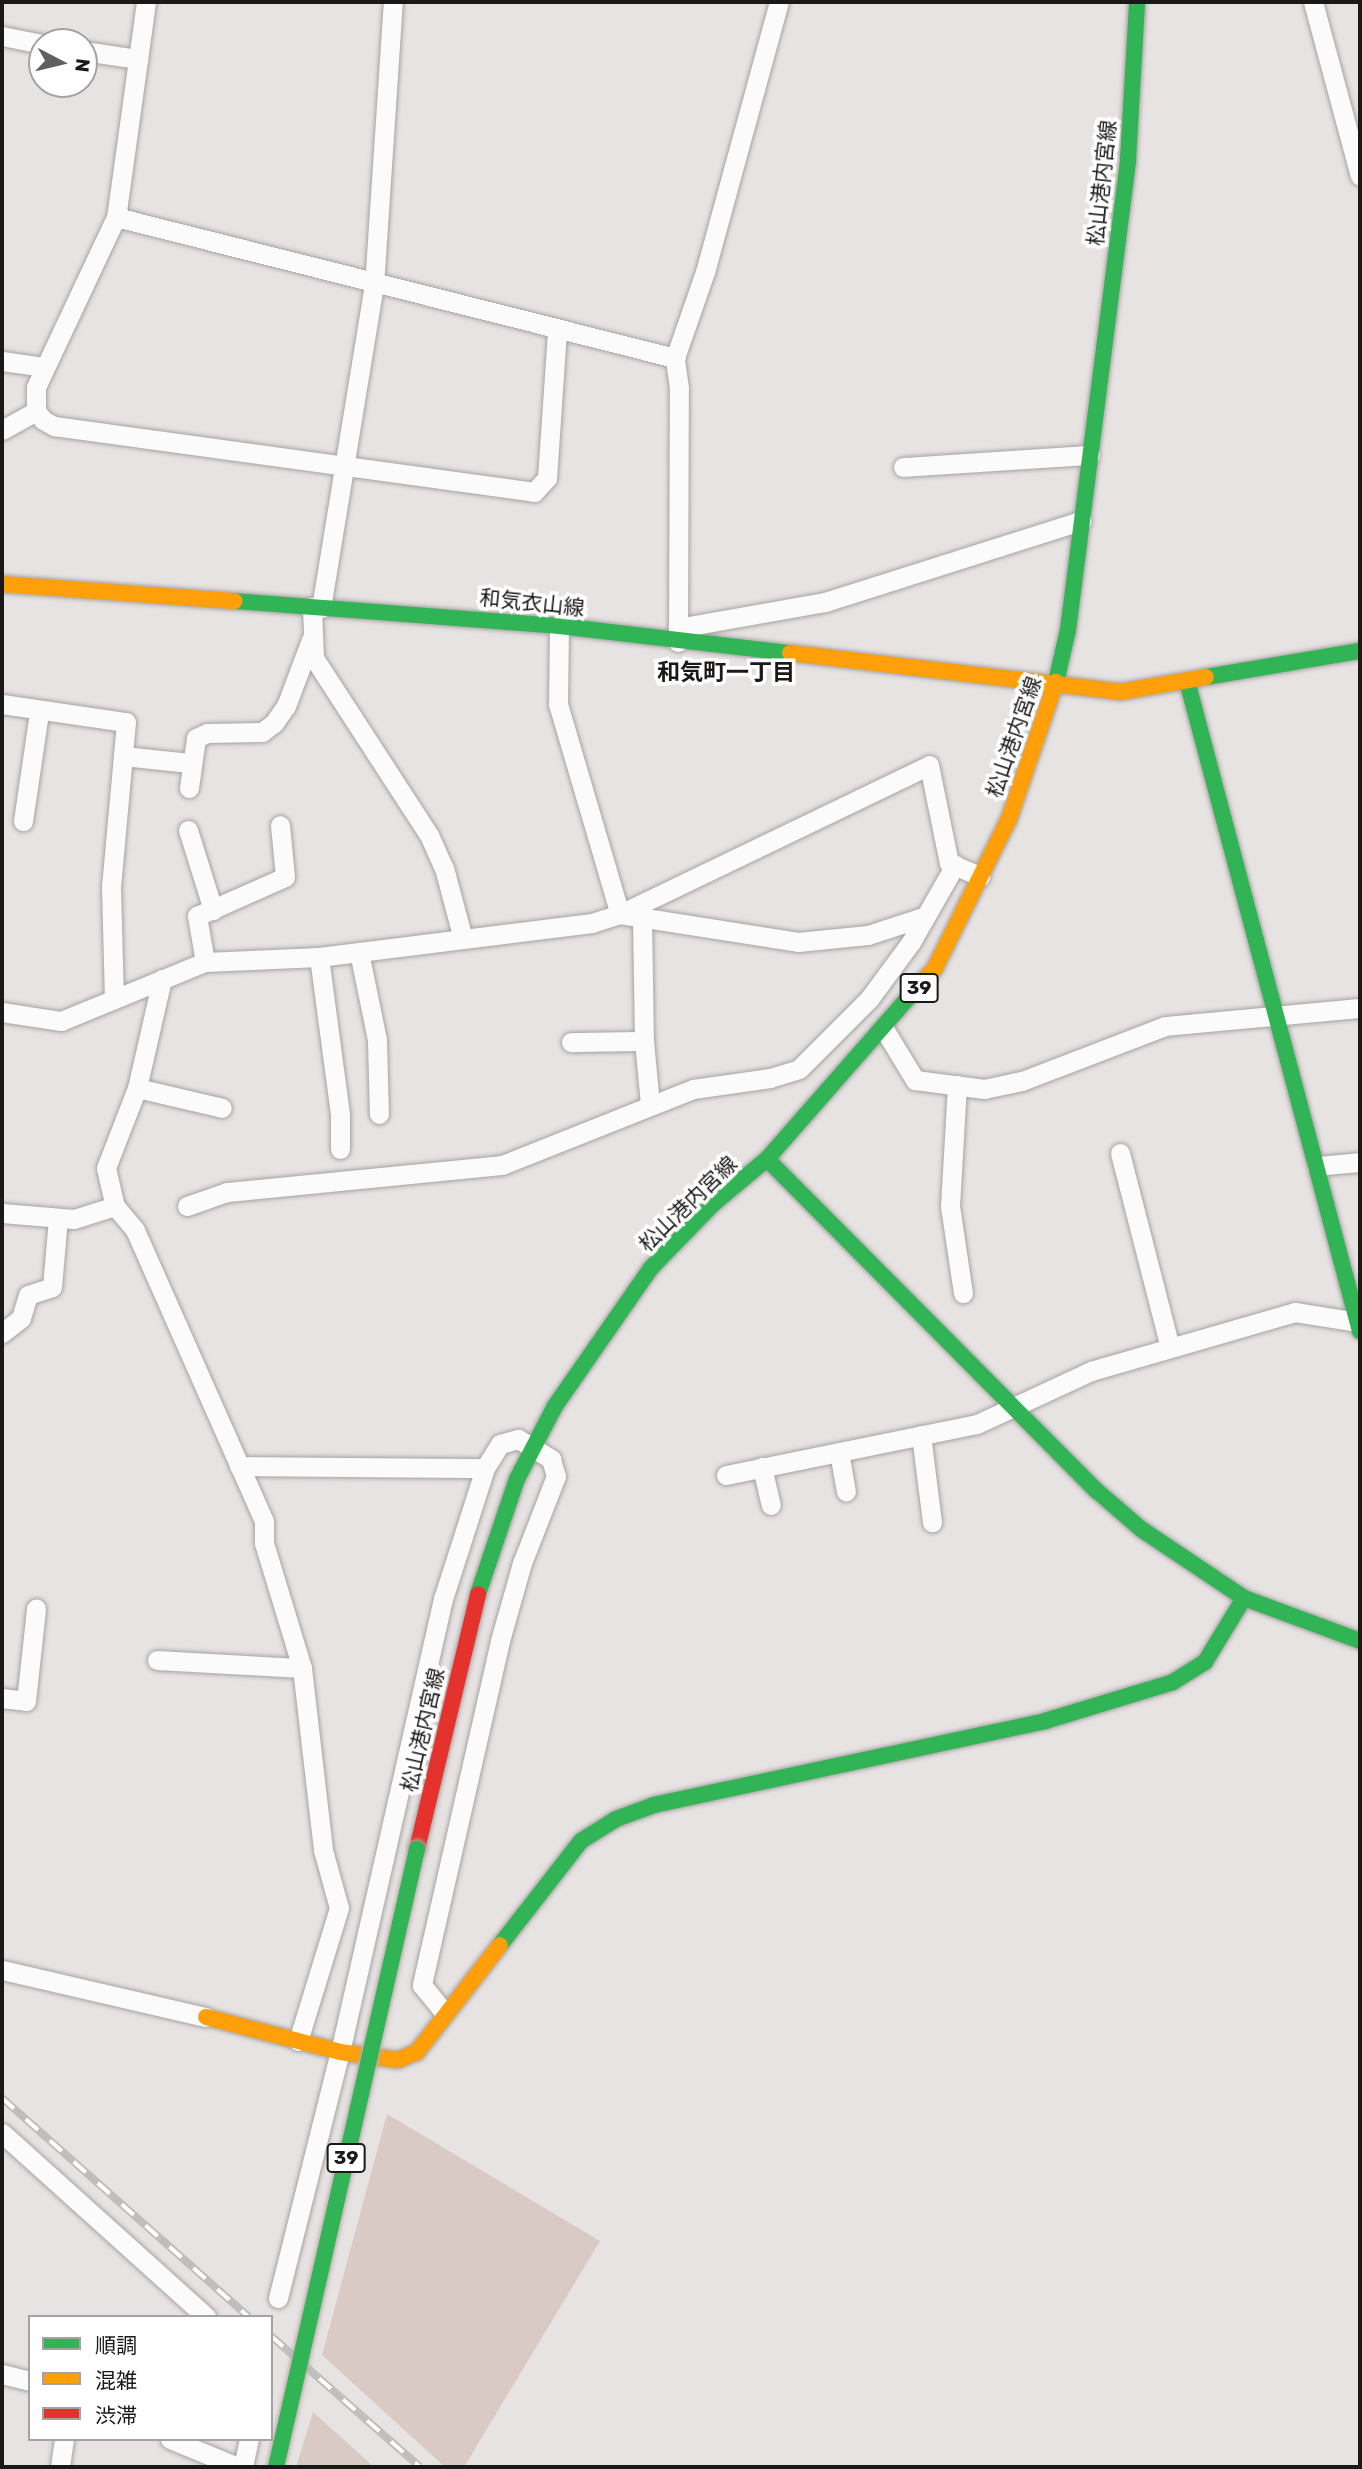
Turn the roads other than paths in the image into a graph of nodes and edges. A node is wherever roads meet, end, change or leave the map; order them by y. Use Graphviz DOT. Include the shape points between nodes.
graph roads {
  1 [pos="146,2"];
  2 [pos="393,2"];
  3 [pos="779,2"];
  4 [pos="1138,2"];
  5 [pos="1313,2"];
  6 [pos="2,36"];
  7 [pos="28,41"];
  8 [pos="98,53"];
  9 [pos="138,59"];
  10 [pos="1360,176"];
  11 [pos="116,217"];
  12 [pos="374,286"];
  13 [pos="557,331"];
  14 [pos="675,358"];
  15 [pos="2,361"];
  16 [pos="44,367"];
  17 [pos="36,411"];
  18 [pos="2,430"];
  19 [pos="1090,454"];
  20 [pos="344,467"];
  21 [pos="904,467"];
  22 [pos="1081,521"];
  23 [pos="2,584"];
  24 [pos="317,607"];
  25 [pos="559,626"];
  26 [pos="678,635"];
  27 [pos="313,636"];
  28 [pos="1360,651"];
  29 [pos="1187,681"];
  30 [pos="1056,684"];
  31 [pos="2,704"];
  32 [pos="40,712"];
  33 [pos="123,756"];
  34 [pos="190,763"];
  35 [pos="188,788"];
  36 [pos="23,821"];
  37 [pos="280,825"];
  38 [pos="188,830"];
  39 [pos="955,866"];
  40 [pos="980,876"];
  41 [pos="213,910"];
  42 [pos="620,914"];
  43 [pos="926,916"];
  44 [pos="642,917"];
  45 [pos="463,939"];
  46 [pos="359,952"];
  47 [pos="318,957"];
  48 [pos="205,962"];
  49 [pos="162,979"];
  50 [pos="114,999"];
  51 [pos="1360,1008"];
  52 [pos="2,1012"];
  53 [pos="1279,1019"];
  54 [pos="884,1030"];
  55 [pos="644,1041"];
  56 [pos="571,1042"];
  57 [pos="957,1085"];
  58 [pos="137,1088"];
  59 [pos="650,1105"];
  60 [pos="222,1108"];
  61 [pos="379,1114"];
  62 [pos="340,1149"];
  63 [pos="1120,1153"];
  64 [pos="767,1159"];
  65 [pos="1360,1162"];
  66 [pos="1317,1166"];
  67 [pos="114,1206"];
  68 [pos="187,1206"];
  69 [pos="2,1213"];
  70 [pos="58,1219"];
  71 [pos="963,1293"];
  72 [pos="1359,1326"];
  73 [pos="2,1333"];
  74 [pos="1170,1348"];
  75 [pos="1015,1409"];
  76 [pos="921,1435"];
  77 [pos="533,1444"];
  78 [pos="839,1452"];
  79 [pos="239,1466"];
  80 [pos="485,1468"];
  81 [pos="762,1468"];
  82 [pos="726,1475"];
  83 [pos="846,1491"];
  84 [pos="771,1504"];
  85 [pos="932,1522"];
  86 [pos="1244,1598"];
  87 [pos="36,1609"];
  88 [pos="1360,1641"];
  89 [pos="157,1660"];
  90 [pos="302,1668"];
  91 [pos="2,1699"];
  92 [pos="2,1970"];
  93 [pos="444,2012"];
  94 [pos="206,2017"];
  95 [pos="298,2041"];
  96 [pos="340,2052"];
  97 [pos="2,2133"];
  98 [pos="278,2298"];
  99 [pos="204,2315"];
  100 [pos="2,2374"];
  101 [pos="28,2380"];
  102 [pos="64,2441"];
  103 [pos="175,2441"];
  104 [pos="248,2441"];
  105 [pos="60,2467"];
  106 [pos="240,2467"];
  107 [pos="276,2467"];
  1 -- 9 [label="street"];
  2 -- 12 [label="street"];
  3 -- 14 [label="street" via="705,272"];
  4 -- 19 [label="main road, 松山港内宮線 / 39" via="1128,160"];
  5 -- 10 [label="street"];
  6 -- 7 [label="street"];
  8 -- 9 [label="street"];
  9 -- 11 [label="street"];
  11 -- 12 [label="street"];
  11 -- 16 [label="street"];
  12 -- 13 [label="street"];
  12 -- 20 [label="street"];
  13 -- 14 [label="street"];
  13 -- 20 [label="street" via="547,478 534,492"];
  14 -- 26 [label="street" via="679,388"];
  15 -- 16 [label="street"];
  16 -- 17 [label="street" via="36,387"];
  17 -- 18 [label="street"];
  17 -- 20 [label="street" via="54,426"];
  19 -- 21 [label="street"];
  19 -- 22 [label="main road, 松山港内宮線 / 39"];
  20 -- 24 [label="street"];
  22 -- 26 [label="street" via="825,602"];
  22 -- 30 [label="main road, 松山港内宮線 / 39" via="1068,630"];
  23 -- 24 [label="main road, 和気衣山線"];
  24 -- 25 [label="main road, 和気衣山線"];
  24 -- 27 [label="street"];
  25 -- 26 [label="main road, 和気衣山線"];
  25 -- 42 [label="street" via="558,704"];
  26 -- 30 [label="main road, 和気衣山線"];
  27 -- 34 [label="street" via="286,706 274,723 262,732 207,733 196,738"];
  27 -- 45 [label="street" via="314,658 327,681 429,835 444,868"];
  28 -- 29 [label="main road, 和気衣山線"];
  29 -- 30 [label="main road, 和気衣山線" via="1120,692"];
  29 -- 53 [label="main road"];
  30 -- 40 [label="main road, 松山港内宮線 / 39" via="1009,819"];
  31 -- 32 [label="street"];
  32 -- 33 [label="street" via="127,722"];
  32 -- 36 [label="street"];
  33 -- 34 [label="street"];
  33 -- 50 [label="street" via="111,886"];
  34 -- 35 [label="street"];
  37 -- 41 [label="street" via="285,877"];
  38 -- 41 [label="street"];
  39 -- 40 [label="street"];
  39 -- 42 [label="street" via="949,863 929,765"];
  39 -- 43 [label="street"];
  40 -- 54 [label="main road, 松山港内宮線 / 39" via="935,968"];
  41 -- 48 [label="street" via="197,916"];
  42 -- 44 [label="street"];
  42 -- 45 [label="street" via="592,923"];
  43 -- 44 [label="street" via="868,935 808,942"];
  43 -- 59 [label="street" via="869,999 799,1069 770,1078 692,1088"];
  44 -- 55 [label="street"];
  45 -- 46 [label="street"];
  46 -- 47 [label="street"];
  46 -- 61 [label="street" via="377,1040"];
  47 -- 48 [label="street"];
  47 -- 62 [label="street" via="340,1115"];
  48 -- 49 [label="street"];
  49 -- 50 [label="street"];
  49 -- 58 [label="street"];
  50 -- 52 [label="street" via="61,1021"];
  51 -- 53 [label="street"];
  53 -- 57 [label="street" via="1165,1026 1022,1081 984,1089"];
  53 -- 66 [label="main road"];
  54 -- 57 [label="street" via="915,1080"];
  54 -- 64 [label="main road, 松山港内宮線 / 39"];
  55 -- 56 [label="street"];
  55 -- 59 [label="street"];
  57 -- 71 [label="street" via="950,1206"];
  58 -- 60 [label="street"];
  58 -- 67 [label="street" via="106,1168"];
  59 -- 68 [label="street" via="502,1165 227,1192"];
  63 -- 74 [label="street"];
  64 -- 75 [label="main road"];
  64 -- 77 [label="main road, 松山港内宮線 / 39" via="713,1204 651,1268 582,1361"];
  65 -- 66 [label="street"];
  66 -- 72 [label="main road"];
  67 -- 70 [label="street"];
  67 -- 79 [label="street" via="135,1230"];
  69 -- 70 [label="street"];
  70 -- 73 [label="street" via="52,1287 28,1295 20,1318"];
  72 -- 74 [label="street" via="1295,1312"];
  74 -- 75 [label="street" via="1091,1371"];
  75 -- 76 [label="street" via="978,1424"];
  75 -- 86 [label="main road" via="1141,1529"];
  76 -- 78 [label="street"];
  76 -- 85 [label="street"];
  77 -- 80 [label="street" via="519,1438 500,1444"];
  77 -- 93 [label="street" via="551,1459 556,1476 522,1563 500,1641 422,1985"];
  77 -- 107 [label="main road, 松山港内宮線 / 39, bridge" via="480,1586"];
  78 -- 81 [label="street"];
  78 -- 83 [label="street"];
  79 -- 80 [label="street"];
  79 -- 90 [label="street" via="264,1521 264,1543"];
  80 -- 96 [label="street" via="443,1599"];
  81 -- 82 [label="street"];
  81 -- 84 [label="street"];
  86 -- 88 [label="main road"];
  86 -- 93 [label="main road" via="1205,1662 1173,1682 1045,1721 654,1805 616,1819 581,1841"];
  87 -- 91 [label="street" via="26,1702"];
  89 -- 90 [label="street"];
  90 -- 95 [label="street" via="323,1850 339,1908"];
  92 -- 94 [label="street"];
  93 -- 96 [label="main road" via="417,2052 398,2060"];
  94 -- 95 [label="main road"];
  95 -- 96 [label="main road"];
  96 -- 98 [label="street"];
  97 -- 99 [label="street"];
  100 -- 101 [label="street"];
  102 -- 105 [label="street"];
  103 -- 106 [label="street"];
  104 -- 106 [label="street"];
}
